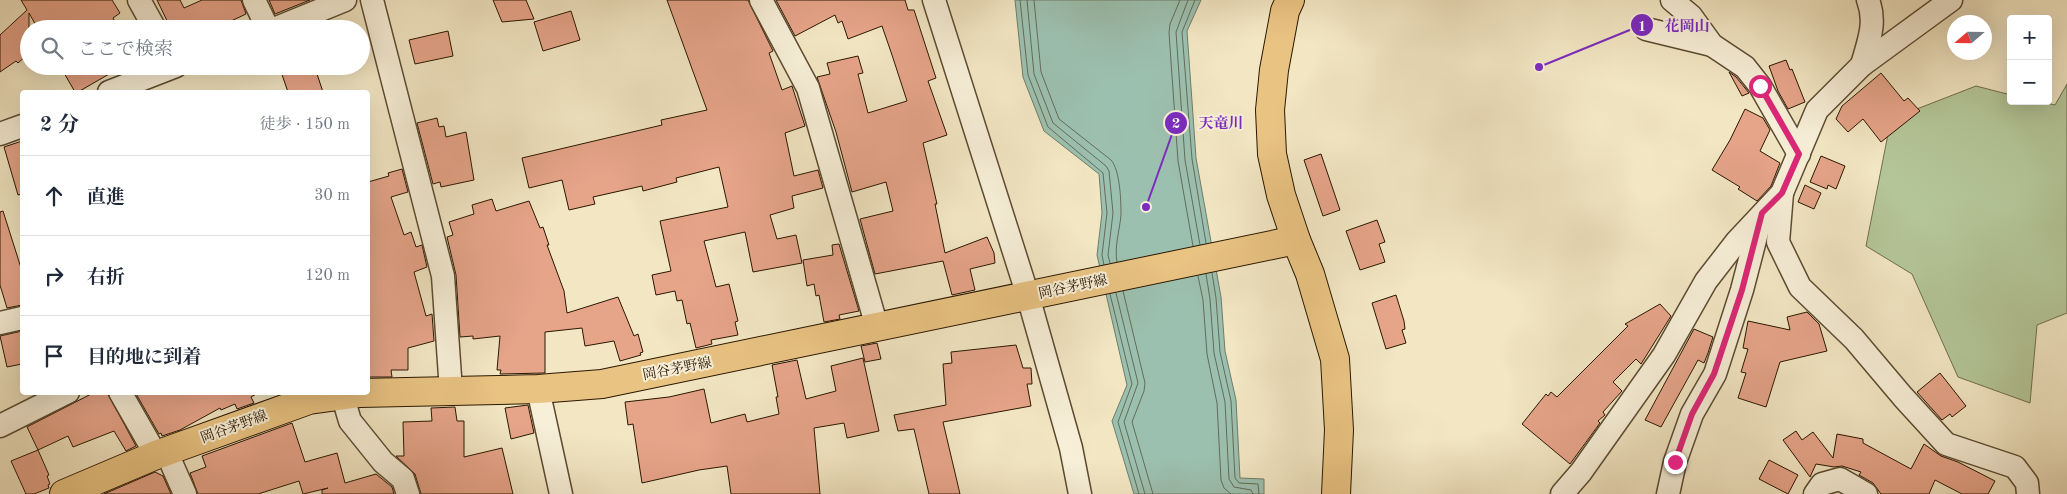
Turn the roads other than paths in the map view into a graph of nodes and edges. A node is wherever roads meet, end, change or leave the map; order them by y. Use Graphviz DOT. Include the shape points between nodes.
graph roads {
  1 [pos="139,0"];
  2 [pos="254,0"];
  3 [pos="345,0"];
  4 [pos="372,0"];
  5 [pos="761,0"];
  6 [pos="934,0"];
  7 [pos="1290,0"];
  8 [pos="1672,0"];
  9 [pos="1868,0"];
  10 [pos="1951,0"];
  11 [pos="313,6"];
  12 [pos="150,20"];
  13 [pos="264,20"];
  14 [pos="289,20"];
  15 [pos="1646,29"];
  16 [pos="1712,44"];
  17 [pos="1862,66"];
  18 [pos="155,75"];
  19 [pos="121,90"];
  20 [pos="20,127"];
  21 [pos="0,134"];
  22 [pos="1799,154"];
  23 [pos="1782,193"];
  24 [pos="1762,213"];
  25 [pos="1284,243"];
  26 [pos="1038,294"];
  27 [pos="20,319"];
  28 [pos="0,324"];
  29 [pos="876,327"];
  30 [pos="538,389"];
  31 [pos="452,391"];
  32 [pos="370,393"];
  33 [pos="62,395"];
  34 [pos="122,395"];
  35 [pos="336,395"];
  36 [pos="342,395"];
  37 [pos="0,426"];
  38 [pos="161,453"];
  39 [pos="64,494"];
  40 [pos="185,494"];
  41 [pos="408,494"];
  42 [pos="561,494"];
  43 [pos="1080,494"];
  44 [pos="1336,494"];
  45 [pos="1562,494"];
  46 [pos="1668,494"];
  47 [pos="1815,494"];
  48 [pos="1866,494"];
  49 [pos="2028,494"];
  1 -- 12 [label="street"];
  2 -- 13 [label="street"];
  3 -- 11 [label="street"];
  4 -- 31 [label="street" via="443,276"];
  5 -- 29 [label="street" via="808,88"];
  6 -- 26 [label="street"];
  7 -- 25 [label="main road" via="1274,70 1270,110 1272,154 1281,195"];
  8 -- 16 [label="street" via="1690,16"];
  9 -- 17 [label="street" via="1873,27"];
  10 -- 17 [label="street"];
  11 -- 14 [label="street"];
  15 -- 16 [label="street"];
  16 -- 22 [label="street" via="1745,67 1760,86"];
  17 -- 22 [label="street" via="1818,110"];
  18 -- 19 [label="street"];
  20 -- 21 [label="street"];
  22 -- 23 [label="street"];
  23 -- 24 [label="street"];
  23 -- 49 [label="street" via="1778,242 1800,287 1854,339 1946,444 2015,467 2028,482"];
  24 -- 45 [label="street" via="1706,281 1664,355"];
  24 -- 46 [label="street" via="1718,365 1692,414"];
  25 -- 26 [label="main road, 岡谷茅野線"];
  25 -- 44 [label="main road" via="1310,274 1335,359 1339,430"];
  26 -- 29 [label="main road, 岡谷茅野線"];
  26 -- 43 [label="street"];
  27 -- 28 [label="street"];
  29 -- 30 [label="main road, 岡谷茅野線" via="602,384"];
  30 -- 31 [label="main road, 岡谷茅野線"];
  30 -- 42 [label="street"];
  31 -- 32 [label="main road, 岡谷茅野線"];
  33 -- 37 [label="street"];
  34 -- 38 [label="street"];
  35 -- 38 [label="main road, 岡谷茅野線" via="309,400"];
  36 -- 41 [label="street" via="350,421 383,462 403,479"];
  38 -- 39 [label="main road, 岡谷茅野線"];
  38 -- 40 [label="street"];
  47 -- 48 [label="street" via="1822,484 1840,479"];
}
